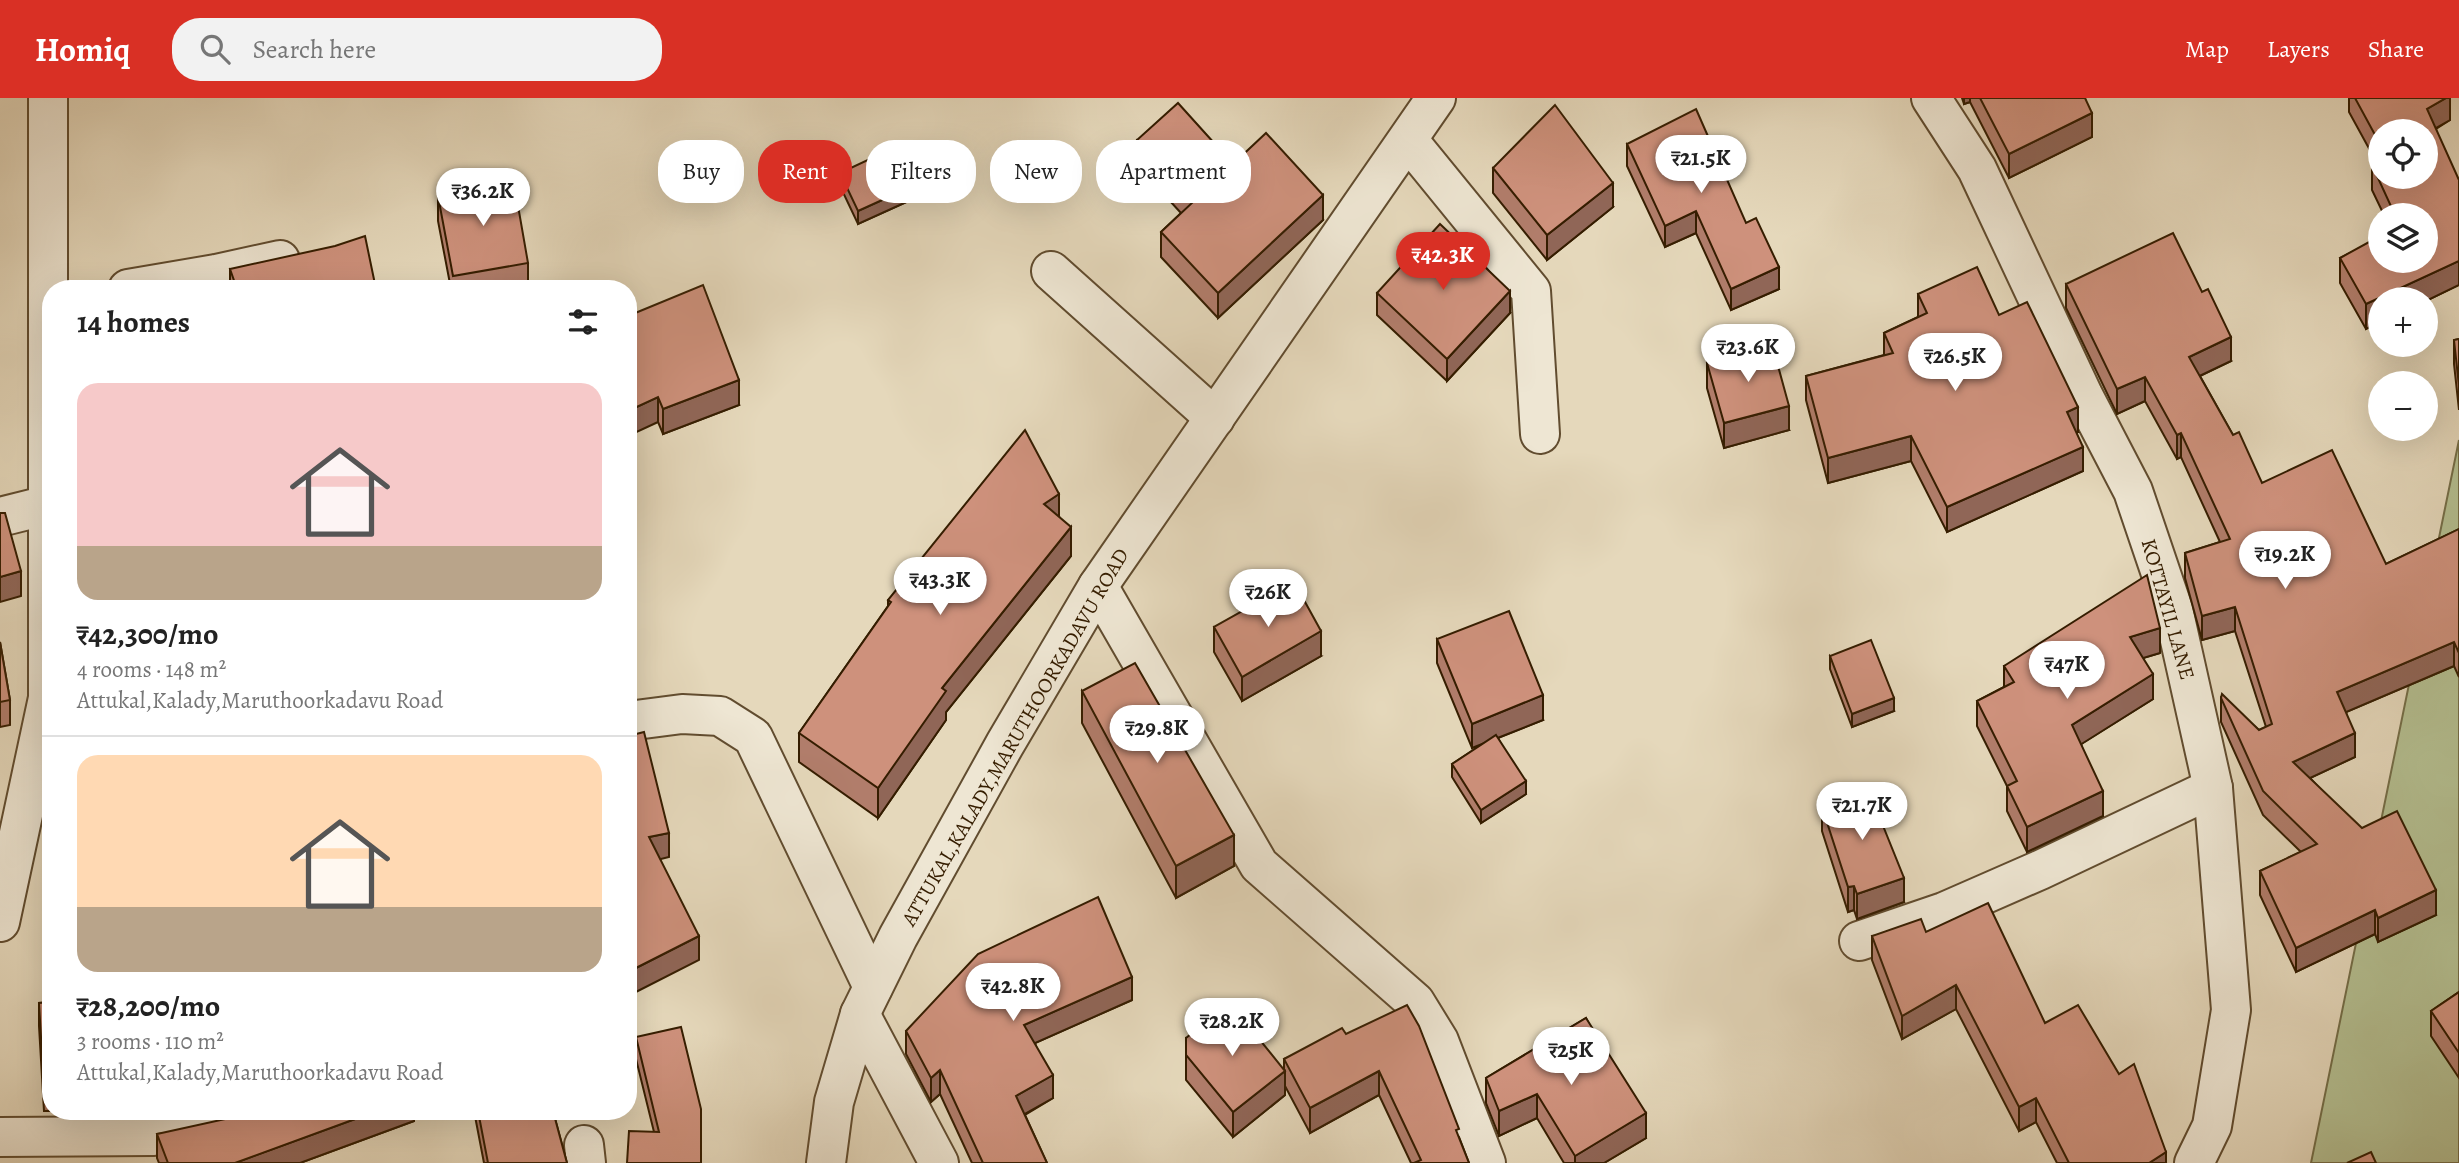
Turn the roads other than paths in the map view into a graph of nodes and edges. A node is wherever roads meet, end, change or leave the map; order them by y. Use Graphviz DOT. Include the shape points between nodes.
graph roads {
  1 [pos="48,98"];
  2 [pos="1436,98"];
  3 [pos="1931,98"];
  4 [pos="1408,140"];
  5 [pos="317,252"];
  6 [pos="1051,271"];
  7 [pos="49,280"];
  8 [pos="181,280"];
  9 [pos="1215,418"];
  10 [pos="1540,434"];
  11 [pos="42,506"];
  12 [pos="0,517"];
  13 [pos="1098,586"];
  14 [pos="637,720"];
  15 [pos="42,730"];
  16 [pos="2213,788"];
  17 [pos="1,915"];
  18 [pos="1859,941"];
  19 [pos="866,1001"];
  20 [pos="228,1120"];
  21 [pos="0,1137"];
  22 [pos="826,1163"];
  23 [pos="939,1163"];
  24 [pos="1486,1163"];
  25 [pos="2194,1163"];
  1 -- 7 [label="street"];
  2 -- 4 [label="street, ATTUKAL,KALADY,MARUTHOORKADAVU ROAD"];
  3 -- 16 [label="street, KOTTAYIL LANE" via="1977,169 2083,396 2133,491 2173,609"];
  4 -- 9 [label="street, ATTUKAL,KALADY,MARUTHOORKADAVU ROAD"];
  4 -- 10 [label="street" via="1531,291"];
  5 -- 8 [label="street"];
  6 -- 9 [label="street"];
  9 -- 13 [label="street, ATTUKAL,KALADY,MARUTHOORKADAVU ROAD"];
  11 -- 12 [label="street"];
  13 -- 19 [label="street, ATTUKAL,KALADY,MARUTHOORKADAVU ROAD" via="1005,744"];
  13 -- 24 [label="street" via="1259,864 1415,1002 1439,1041"];
  14 -- 19 [label="street" via="720,716 753,737"];
  15 -- 17 [label="street"];
  16 -- 18 [label="street" via="1944,912"];
  16 -- 25 [label="street, KOTTAYIL LANE" via="2231,1010 2212,1126"];
  19 -- 22 [label="street, ATTUKAL,KALADY,MARUTHOORKADAVU ROAD" via="834,1102"];
  19 -- 23 [label="street"];
  20 -- 21 [label="street" via="154,1136"];
}
